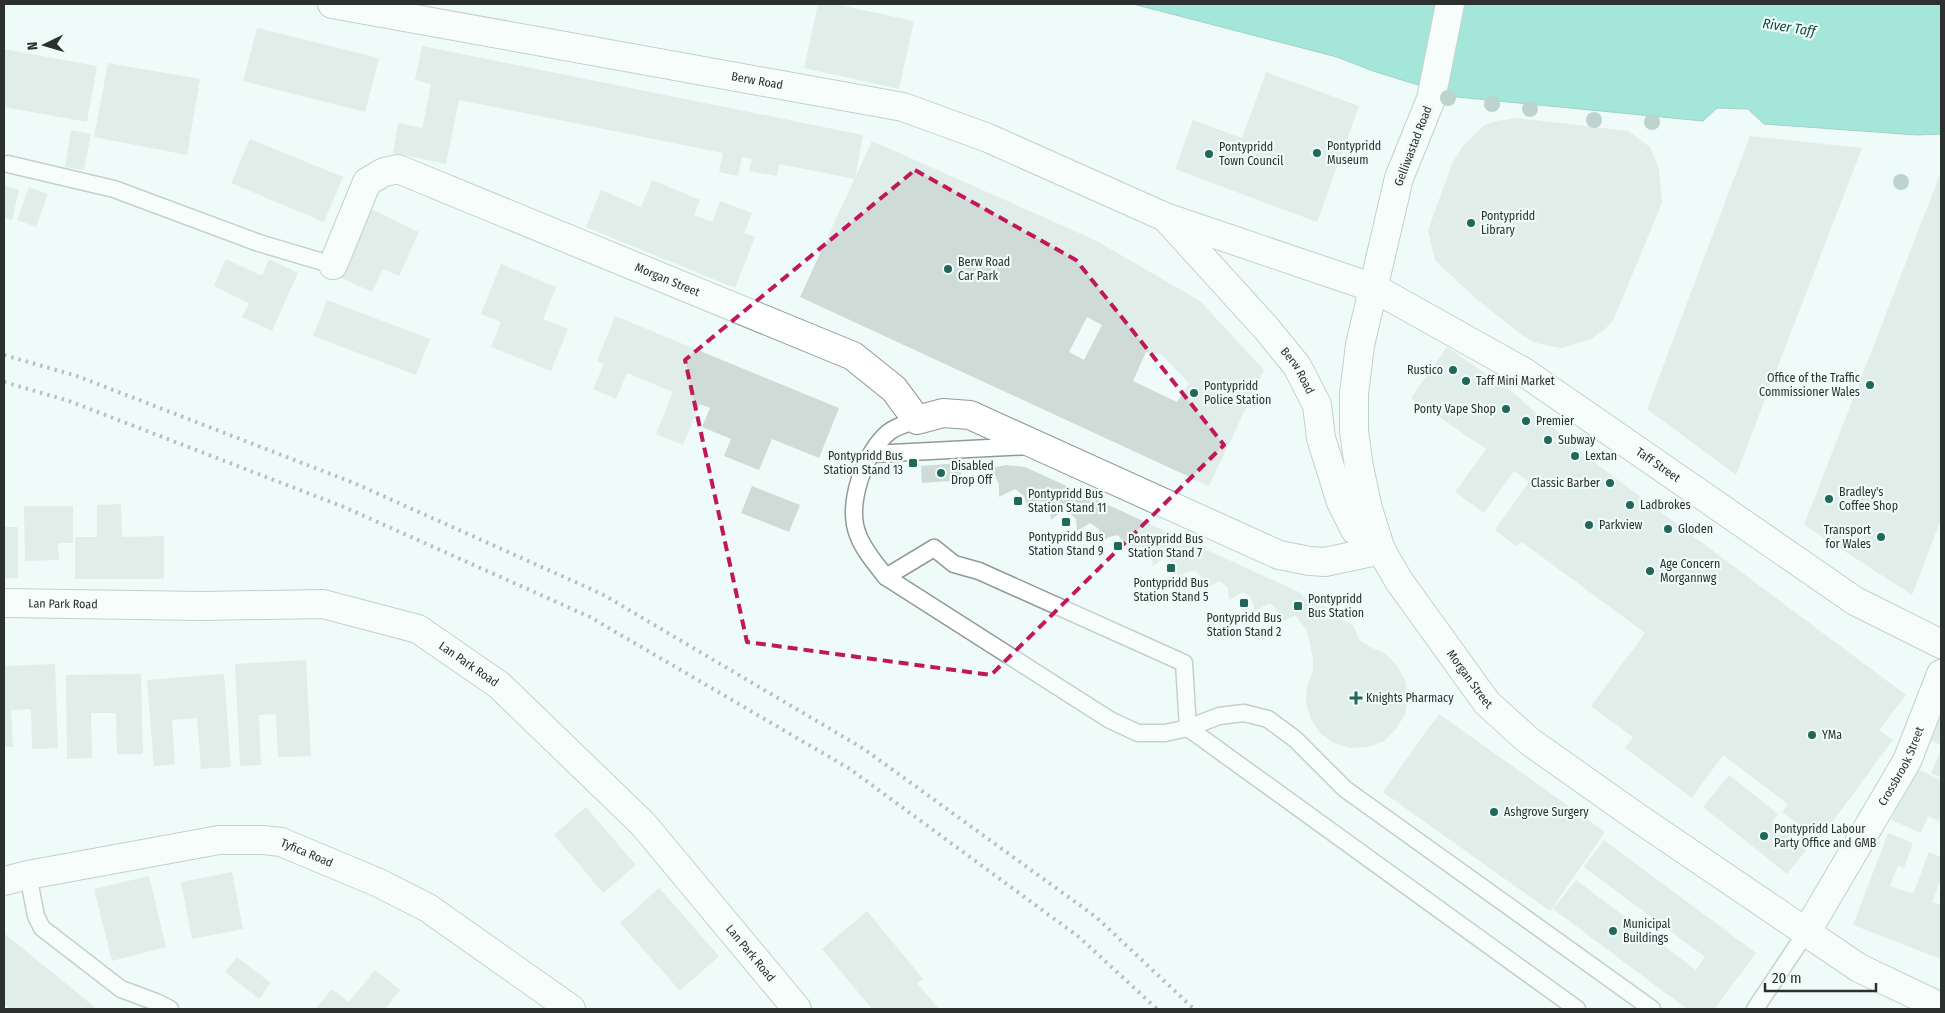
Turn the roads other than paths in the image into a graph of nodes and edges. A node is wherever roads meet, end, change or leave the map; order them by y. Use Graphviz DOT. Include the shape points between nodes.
graph roads {
  1 [pos="332,4"];
  2 [pos="1450,4"];
  3 [pos="8,164"];
  4 [pos="1165,217"];
  5 [pos="333,266"];
  6 [pos="1374,288"];
  7 [pos="917,420"];
  8 [pos="1041,446"];
  9 [pos="872,454"];
  10 [pos="1382,550"];
  11 [pos="886,577"];
  12 [pos="4,604"];
  13 [pos="1941,644"];
  14 [pos="1941,674"];
  15 [pos="1188,728"];
  16 [pos="16,878"];
  17 [pos="1807,931"];
  18 [pos="1941,1007"];
  19 [pos="170,1009"];
  20 [pos="571,1009"];
  21 [pos="797,1009"];
  22 [pos="1577,1009"];
  23 [pos="1652,1009"];
  24 [pos="1755,1009"];
  1 -- 4 [label="street, Berw Road" via="903,107 988,138"];
  2 -- 6 [label="street, Gelliwastad Road" via="1432,94 1399,178"];
  3 -- 5 [label="lane" via="114,189 259,243"];
  4 -- 6 [label="street, Berw Road"];
  4 -- 10 [label="street, Berw Road" via="1297,366 1316,404 1321,438 1341,502 1355,530"];
  5 -- 7 [label="street, Morgan Street" via="367,182 398,168 853,356 894,389"];
  6 -- 10 [label="street, Morgan Street" via="1360,345 1354,394 1354,431 1368,509"];
  6 -- 13 [label="street, Taff Street" via="1524,372 1855,601"];
  7 -- 8 [label="street" via="943,413 970,415"];
  7 -- 9 [label="lane" via="889,432"];
  8 -- 9 [label="lane"];
  8 -- 10 [label="street" via="1279,555 1325,562"];
  9 -- 11 [label="lane" via="858,480 854,512 858,535"];
  10 -- 17 [label="street, Morgan Street" via="1399,581 1487,703 1529,741"];
  11 -- 15 [label="lane" via="1110,720 1138,733 1164,733"];
  11 -- 15 [label="lane" via="934,548 954,564 979,571 1184,663"];
  12 -- 21 [label="street, Lan Park Road" via="323,604 418,629 499,685 643,824"];
  14 -- 17 [label="street, Crossbrook Street" via="1907,761"];
  15 -- 22 [label="lane"];
  15 -- 23 [label="lane" via="1219,716 1244,713 1268,719 1296,739 1345,789"];
  16 -- 19 [label="lane" via="42,928 121,989"];
  16 -- 20 [label="street, Tyfica Road" via="219,840 282,842 379,883 428,908"];
  17 -- 18 [label="street" via="1859,968"];
  17 -- 24 [label="lane"];
}
